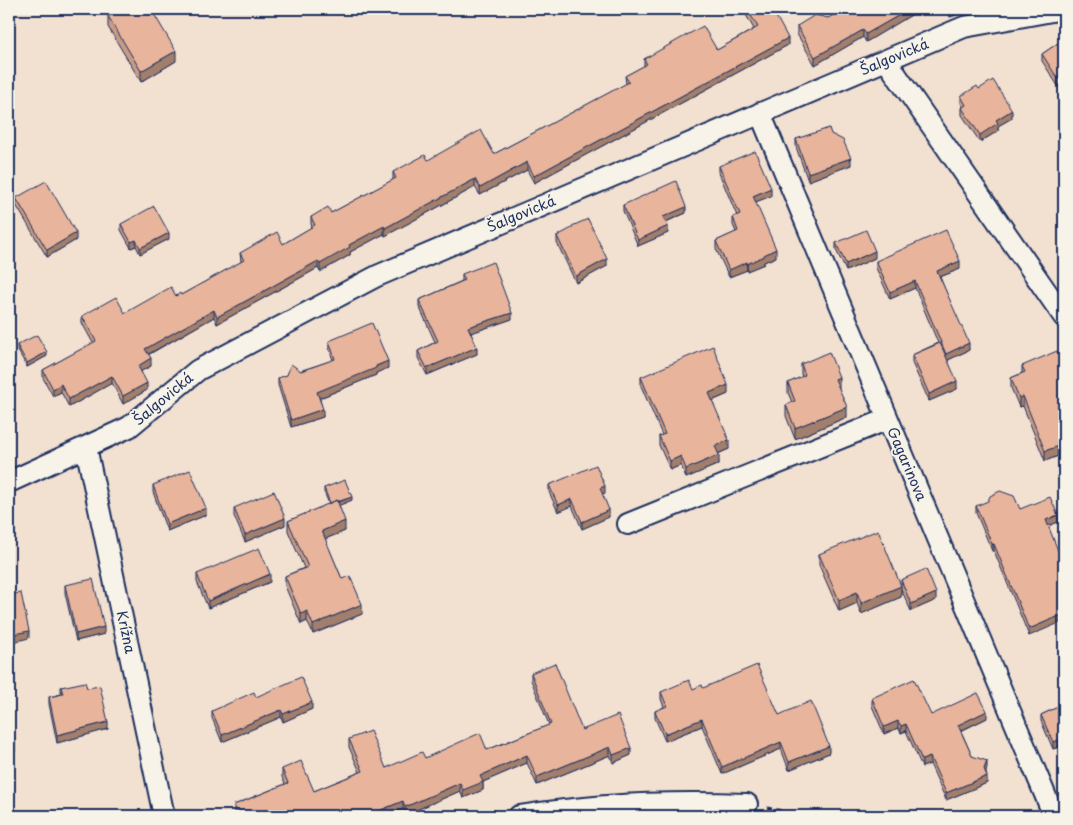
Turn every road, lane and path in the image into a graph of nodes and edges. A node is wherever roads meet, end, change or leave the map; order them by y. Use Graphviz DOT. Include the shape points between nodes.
graph roads {
  1 [pos="1063,9"];
  2 [pos="886,60"];
  3 [pos="760,113"];
  4 [pos="1064,317"];
  5 [pos="888,419"];
  6 [pos="86,447"];
  7 [pos="9,482"];
  8 [pos="628,524"];
  9 [pos="747,804"];
  10 [pos="164,816"];
  11 [pos="519,816"];
  12 [pos="810,816"];
  13 [pos="1054,816"];
  1 -- 2 [label="street, Šalgovická" via="964,28"];
  2 -- 3 [label="street, Šalgovická"];
  2 -- 4 [label="street"];
  3 -- 5 [label="street, Gagarinova"];
  3 -- 6 [label="street, Šalgovická" via="377,276 198,370 129,427"];
  5 -- 8 [label="street"];
  5 -- 13 [label="street, Gagarinova"];
  6 -- 7 [label="street, Šalgovická"];
  6 -- 10 [label="street, Krížna"];
  9 -- 11 [label="street" via="690,802 606,806"];
  9 -- 12 [label="path"];
}
